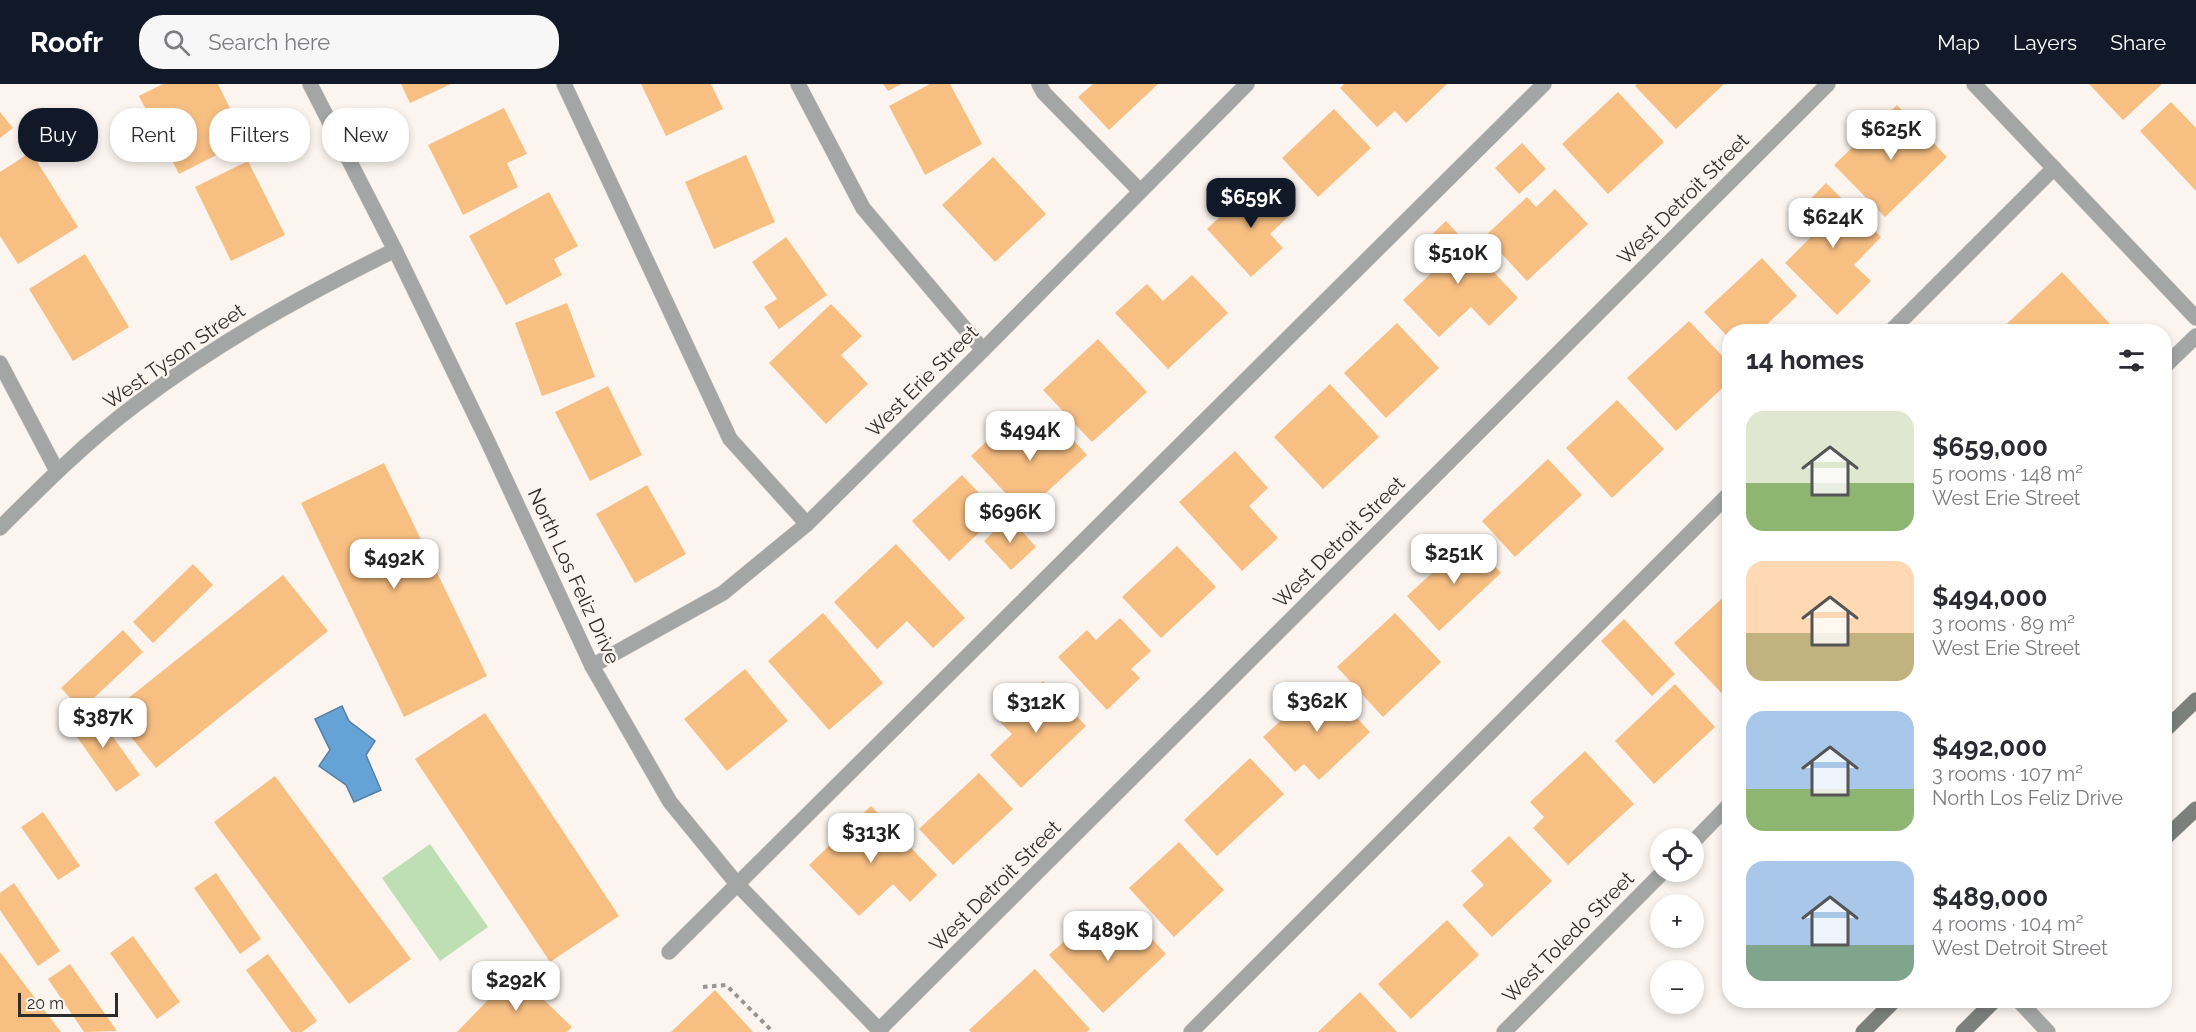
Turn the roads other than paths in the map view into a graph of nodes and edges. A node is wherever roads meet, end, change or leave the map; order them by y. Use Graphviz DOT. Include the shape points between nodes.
graph roads {
  1 [pos="310,84"];
  2 [pos="564,84"];
  3 [pos="798,84"];
  4 [pos="1039,84"];
  5 [pos="1247,84"];
  6 [pos="1544,84"];
  7 [pos="1828,84"];
  8 [pos="1974,84"];
  9 [pos="2054,168"];
  10 [pos="1140,191"];
  11 [pos="395,250"];
  12 [pos="2196,318"];
  13 [pos="1898,324"];
  14 [pos="2196,336"];
  15 [pos="983,350"];
  16 [pos="2172,359"];
  17 [pos="0,363"];
  18 [pos="57,471"];
  19 [pos="1722,501"];
  20 [pos="807,524"];
  21 [pos="0,528"];
  22 [pos="592,666"];
  23 [pos="2196,700"];
  24 [pos="2172,723"];
  25 [pos="2196,810"];
  26 [pos="1722,812"];
  27 [pos="1704,830"];
  28 [pos="2172,832"];
  29 [pos="1653,882"];
  30 [pos="737,884"];
  31 [pos="669,952"];
  32 [pos="1887,1008"];
  33 [pos="1987,1008"];
  34 [pos="2026,1008"];
  35 [pos="880,1031"];
  36 [pos="1191,1032"];
  37 [pos="1504,1032"];
  38 [pos="1863,1032"];
  39 [pos="1963,1032"];
  40 [pos="2048,1032"];
  1 -- 11 [label="street, North Los Feliz Drive"];
  2 -- 20 [label="street" via="730,439"];
  3 -- 15 [label="street" via="863,208"];
  4 -- 10 [label="street"];
  5 -- 10 [label="street, West Erie Street"];
  6 -- 30 [label="street"];
  7 -- 35 [label="street, West Detroit Street"];
  8 -- 9 [label="street"];
  9 -- 12 [label="street"];
  9 -- 13 [label="street"];
  10 -- 15 [label="street, West Erie Street"];
  11 -- 18 [label="street, West Tyson Street" via="302,297 209,352 134,406"];
  11 -- 22 [label="street, North Los Feliz Drive"];
  14 -- 16 [label="street"];
  15 -- 20 [label="street, West Erie Street"];
  17 -- 18 [label="street"];
  18 -- 21 [label="street, West Tyson Street"];
  19 -- 36 [label="street"];
  20 -- 22 [label="street, West Erie Street" via="723,593"];
  22 -- 30 [label="street, North Los Feliz Drive" via="670,802"];
  23 -- 24 [label="main road"];
  25 -- 28 [label="main road"];
  26 -- 27 [label="street"];
  29 -- 37 [label="street, West Toledo Street"];
  30 -- 31 [label="street"];
  30 -- 35 [label="street, North Los Feliz Drive"];
  32 -- 38 [label="main road"];
  33 -- 39 [label="main road"];
  34 -- 40 [label="street"];
}
